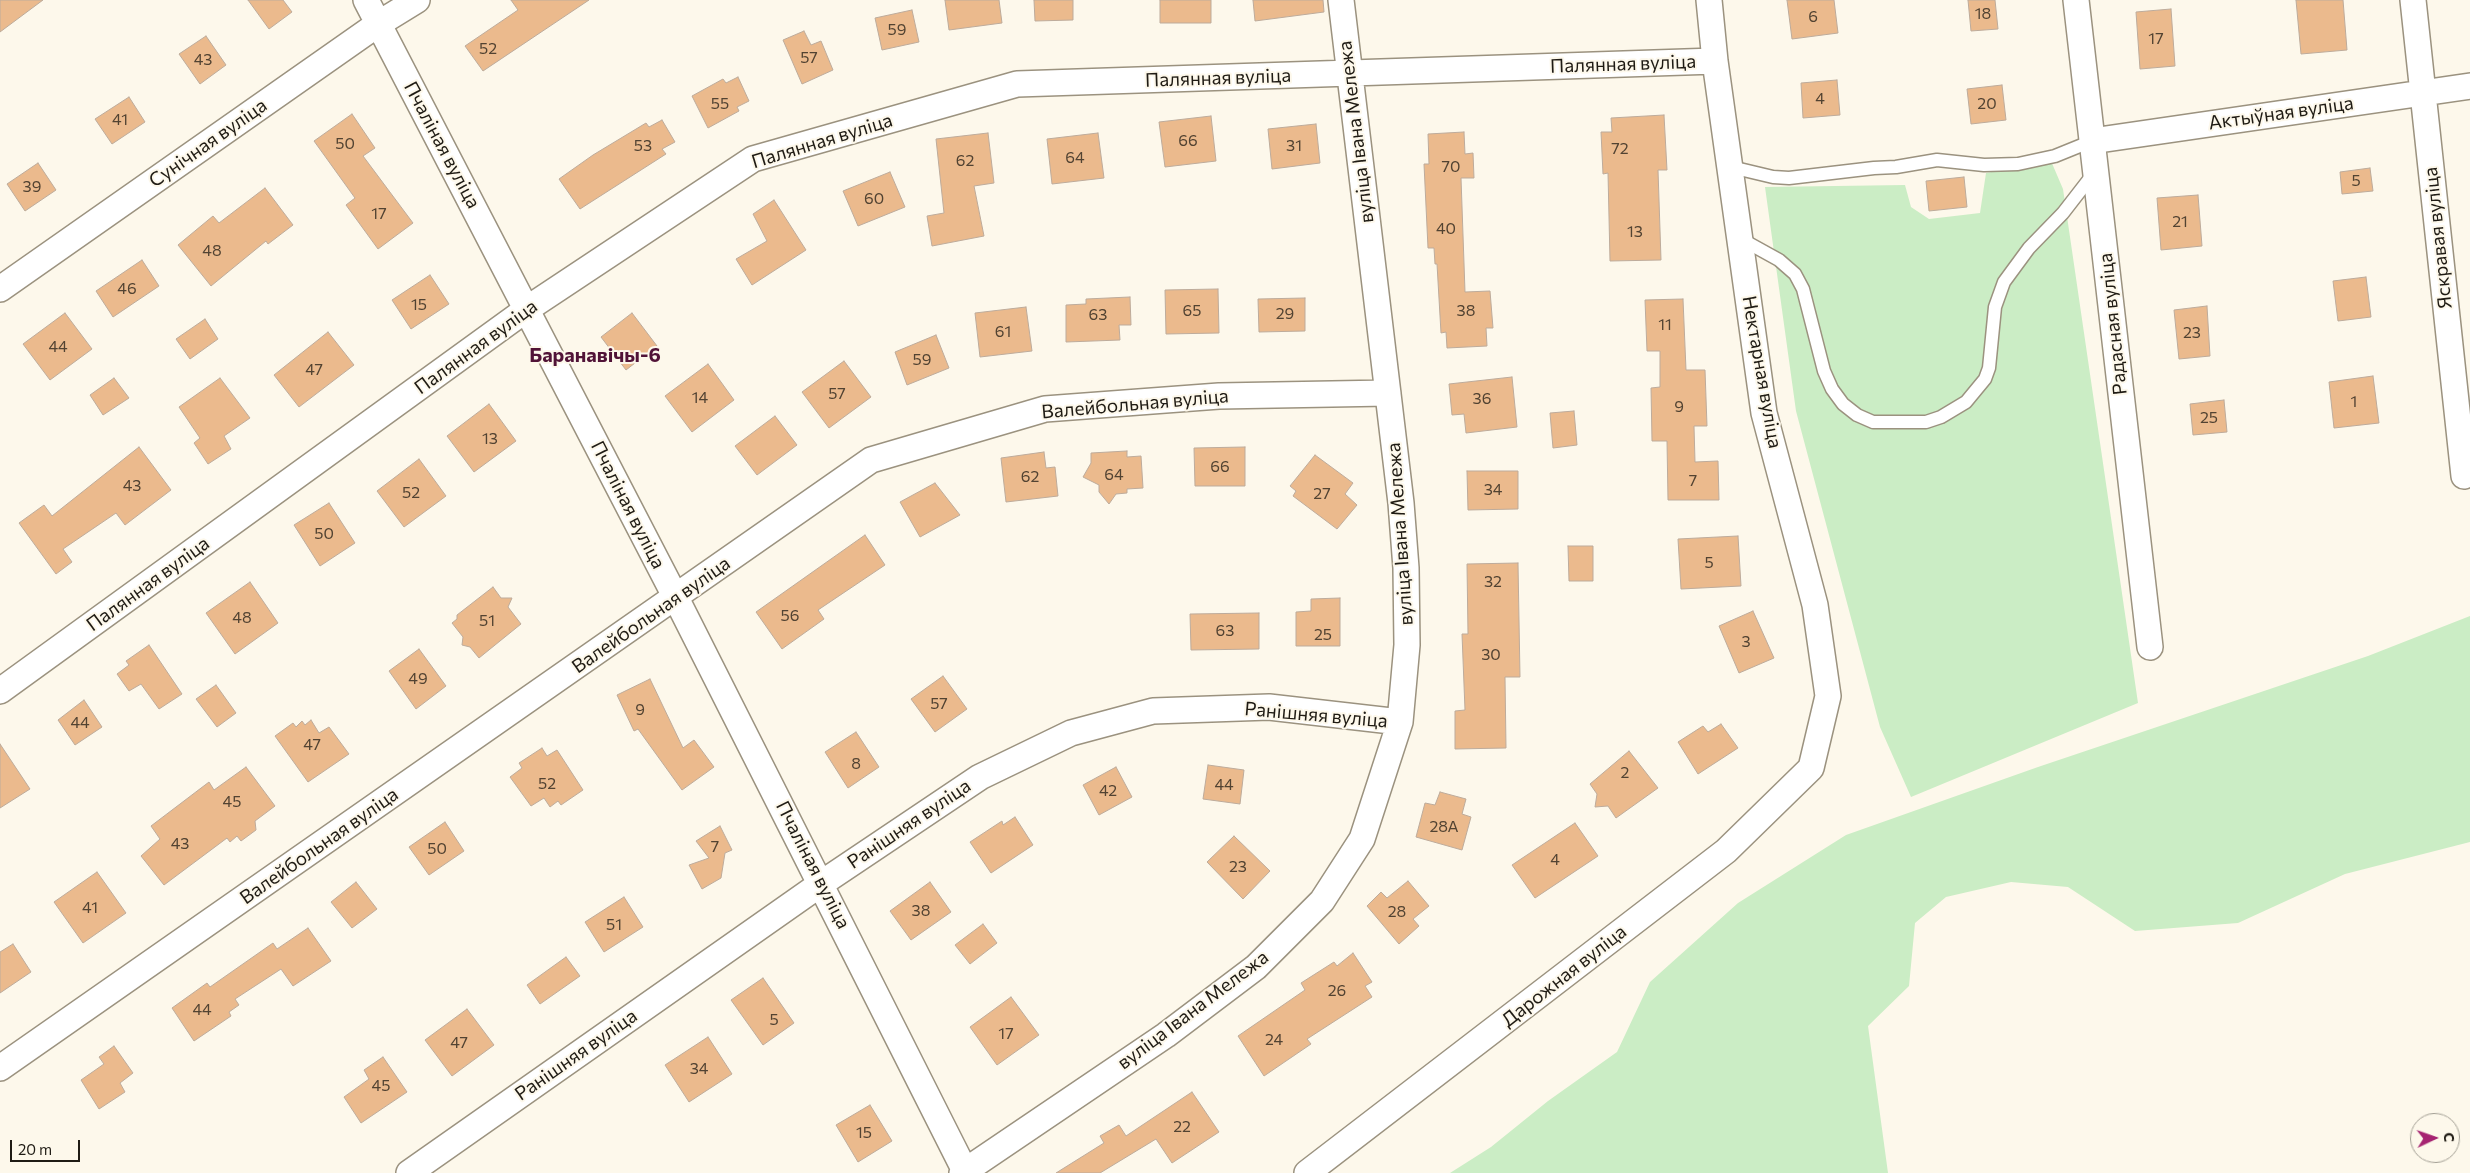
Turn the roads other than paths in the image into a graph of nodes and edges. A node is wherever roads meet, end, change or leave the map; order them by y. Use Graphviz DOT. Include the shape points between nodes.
graph roads {
  1 [pos="366,0"];
  2 [pos="417,0"];
  3 [pos="1341,0"];
  4 [pos="1709,0"];
  5 [pos="2076,0"];
  6 [pos="2412,0"];
  7 [pos="378,24"];
  8 [pos="1715,61"];
  9 [pos="1348,74"];
  10 [pos="2470,86"];
  11 [pos="2423,92"];
  12 [pos="2092,141"];
  13 [pos="1731,167"];
  14 [pos="2096,171"];
  15 [pos="1741,239"];
  16 [pos="0,289"];
  17 [pos="527,309"];
  18 [pos="1388,393"];
  19 [pos="2464,476"];
  20 [pos="676,598"];
  21 [pos="2150,647"];
  22 [pos="0,690"];
  23 [pos="1400,722"];
  24 [pos="1811,768"];
  25 [pos="822,883"];
  26 [pos="0,1068"];
  27 [pos="965,1172"];
  28 [pos="409,1173"];
  29 [pos="1307,1173"];
  1 -- 7 [label="street, Пчаліная вуліца"];
  2 -- 7 [label="street, Сунічная вуліца"];
  3 -- 9 [label="street, вуліца Івана Мележа"];
  4 -- 8 [label="street, Нектарная вуліца"];
  5 -- 12 [label="street, Радасная вуліца"];
  6 -- 11 [label="street, Яскравая вуліца"];
  7 -- 16 [label="street, Сунічная вуліца"];
  7 -- 17 [label="street, Пчаліная вуліца"];
  8 -- 9 [label="street, Палянная вуліца"];
  8 -- 13 [label="street, Нектарная вуліца"];
  9 -- 17 [label="street, Палянная вуліца" via="1017,84 753,159"];
  9 -- 18 [label="street, вуліца Івана Мележа"];
  10 -- 11 [label="street, Актыўная вуліца"];
  11 -- 12 [label="street, Актыўная вуліца"];
  11 -- 19 [label="street, Яскравая вуліца"];
  12 -- 13 [label="lane" via="2055,156 2018,164 1984,165 1937,160 1789,178"];
  12 -- 14 [label="street, Радасная вуліца"];
  13 -- 15 [label="street, Нектарная вуліца"];
  14 -- 15 [label="lane" via="2004,282 1994,307 1989,368 1984,379 1966,402 1953,412 1926,422 1873,422 1844,404 1824,371 1805,295 1795,274 1760,248"];
  14 -- 21 [label="street, Радасная вуліца"];
  15 -- 24 [label="street, Нектарная вуліца" via="1764,413 1815,605 1828,696"];
  17 -- 20 [label="street, Пчаліная вуліца"];
  17 -- 22 [label="street, Палянная вуліца"];
  18 -- 20 [label="street, Валейбольная вуліца" via="1219,396 1045,408 871,460"];
  18 -- 23 [label="street, вуліца Івана Мележа" via="1402,503 1406,568 1406,645"];
  20 -- 25 [label="street, Пчаліная вуліца"];
  20 -- 26 [label="street, Валейбольная вуліца"];
  23 -- 25 [label="street, Ранішняя вуліца" via="1269,708 1153,711 1071,733 980,777"];
  23 -- 27 [label="street, вуліца Івана Мележа" via="1362,839 1322,901 1256,967 1181,1023"];
  24 -- 29 [label="street, Дарожная вуліца" via="1726,851"];
  25 -- 27 [label="street, Пчаліная вуліца"];
  25 -- 28 [label="street, Ранішняя вуліца"];
}
